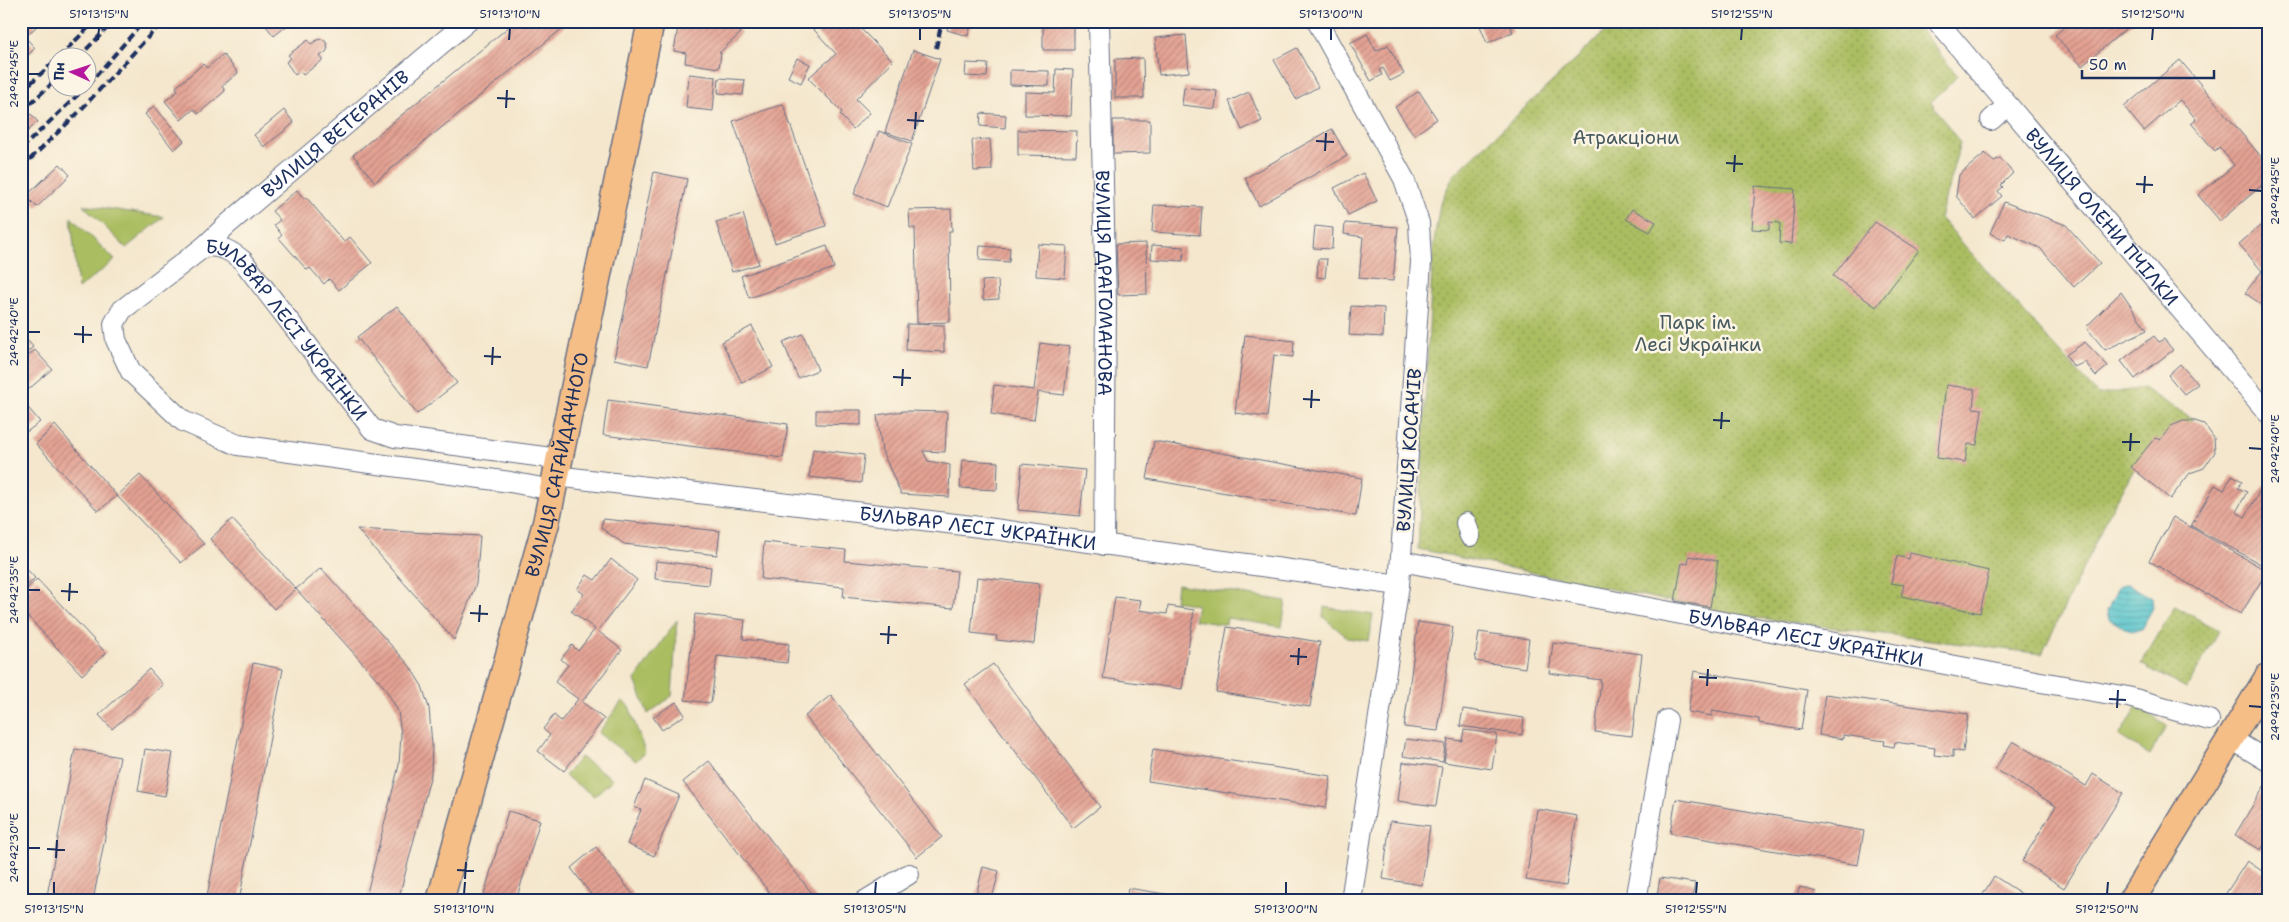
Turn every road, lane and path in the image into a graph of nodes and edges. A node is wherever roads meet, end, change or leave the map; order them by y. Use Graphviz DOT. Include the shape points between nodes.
graph roads {
  1 [pos="468,21"];
  2 [pos="651,21"];
  3 [pos="1099,21"];
  4 [pos="1318,21"];
  5 [pos="1937,21"];
  6 [pos="2007,106"];
  7 [pos="1991,120"];
  8 [pos="204,246"];
  9 [pos="2268,413"];
  10 [pos="556,475"];
  11 [pos="1104,545"];
  12 [pos="1401,561"];
  13 [pos="1399,585"];
  14 [pos="2268,677"];
  15 [pos="1667,720"];
  16 [pos="2209,720"];
  17 [pos="2231,739"];
  18 [pos="2268,761"];
  19 [pos="909,874"];
  20 [pos="440,901"];
  21 [pos="865,901"];
  22 [pos="1350,901"];
  23 [pos="1636,901"];
  24 [pos="2132,901"];
  1 -- 8 [label="street, ВУЛИЦЯ ВЕТЕРАНІВ"];
  2 -- 10 [label="main road, ВУЛИЦЯ САГАЙДАЧНОГО"];
  3 -- 11 [label="street, ВУЛИЦЯ ДРАГОМАНОВА" via="1106,304"];
  4 -- 12 [label="street, ВУЛИЦЯ КОСАЧІВ" via="1404,179 1419,223 1418,326"];
  5 -- 6 [label="street, ВУЛИЦЯ ОЛЕНИ ПЧІЛКИ"];
  6 -- 7 [label="street"];
  6 -- 9 [label="street, ВУЛИЦЯ ОЛЕНИ ПЧІЛКИ"];
  8 -- 10 [label="street, БУЛЬВАР ЛЕСІ УКРАЇНКИ" via="220,246 243,261 372,429"];
  8 -- 10 [label="street, БУЛЬВАР ЛЕСІ УКРАЇНКИ" via="122,310 114,324 116,340 131,372 183,421 238,445 510,482"];
  10 -- 11 [label="street, БУЛЬВАР ЛЕСІ УКРАЇНКИ"];
  10 -- 20 [label="main road, ВУЛИЦЯ САГАЙДАЧНОГО"];
  11 -- 13 [label="street, БУЛЬВАР ЛЕСІ УКРАЇНКИ"];
  12 -- 13 [label="street, ВУЛИЦЯ КОСАЧІВ"];
  12 -- 16 [label="street, БУЛЬВАР ЛЕСІ УКРАЇНКИ" via="2128,697"];
  13 -- 22 [label="street, ВУЛИЦЯ КОСАЧІВ"];
  14 -- 17 [label="main road"];
  15 -- 23 [label="street"];
  17 -- 18 [label="street"];
  17 -- 24 [label="main road"];
  19 -- 21 [label="street"];
}
